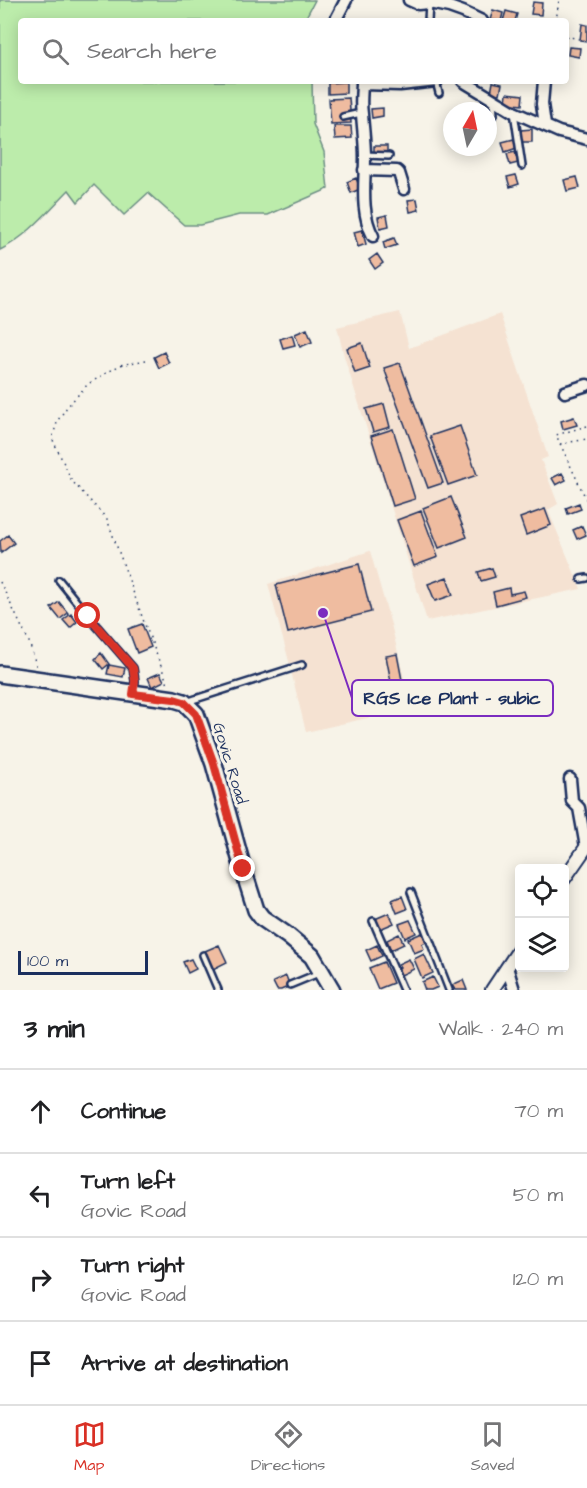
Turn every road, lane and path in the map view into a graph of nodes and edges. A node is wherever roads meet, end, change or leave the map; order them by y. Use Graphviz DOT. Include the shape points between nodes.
graph roads {
  1 [pos="346,0"];
  2 [pos="409,0"];
  3 [pos="559,0"];
  4 [pos="429,3"];
  5 [pos="337,18"];
  6 [pos="428,18"];
  7 [pos="476,18"];
  8 [pos="556,18"];
  9 [pos="569,37"];
  10 [pos="587,41"];
  11 [pos="362,84"];
  12 [pos="381,84"];
  13 [pos="409,84"];
  14 [pos="437,84"];
  15 [pos="469,84"];
  16 [pos="544,84"];
  17 [pos="439,93"];
  18 [pos="493,100"];
  19 [pos="514,112"];
  20 [pos="361,113"];
  21 [pos="343,117"];
  22 [pos="545,125"];
  23 [pos="587,140"];
  24 [pos="365,155"];
  25 [pos="388,156"];
  26 [pos="522,166"];
  27 [pos="364,170"];
  28 [pos="404,189"];
  29 [pos="373,236"];
  30 [pos="146,360"];
  31 [pos="587,385"];
  32 [pos="565,392"];
  33 [pos="587,426"];
  34 [pos="587,439"];
  35 [pos="560,444"];
  36 [pos="587,501"];
  37 [pos="59,580"];
  38 [pos="0,582"];
  39 [pos="302,665"];
  40 [pos="0,674"];
  41 [pos="40,681"];
  42 [pos="133,694"];
  43 [pos="179,701"];
  44 [pos="570,779"];
  45 [pos="586,847"];
  46 [pos="569,872"];
  47 [pos="411,892"];
  48 [pos="373,921"];
  49 [pos="515,954"];
  50 [pos="203,955"];
  51 [pos="507,967"];
  52 [pos="322,972"];
  53 [pos="290,985"];
  54 [pos="218,990"];
  55 [pos="332,990"];
  56 [pos="403,990"];
  57 [pos="449,990"];
  58 [pos="492,990"];
  59 [pos="514,990"];
  1 -- 5 [label="street"];
  2 -- 4 [label="street"];
  3 -- 8 [label="path"];
  4 -- 6 [label="lane"];
  4 -- 7 [label="street"];
  9 -- 10 [label="path"];
  11 -- 20 [label="street"];
  12 -- 13 [label="street"];
  14 -- 17 [label="lane"];
  15 -- 18 [label="street"];
  16 -- 22 [label="street"];
  18 -- 19 [label="street"];
  19 -- 22 [label="street"];
  19 -- 26 [label="lane"];
  20 -- 21 [label="lane"];
  20 -- 24 [label="street"];
  22 -- 23 [label="street"];
  24 -- 25 [label="lane"];
  24 -- 27 [label="street"];
  27 -- 28 [label="street" via="397,171"];
  27 -- 29 [label="street" via="366,218"];
  30 -- 43 [label="path" via="120,365 88,384 58,420 52,438 72,481 107,519 144,622"];
  31 -- 32 [label="street"];
  33 -- 35 [label="path" via="555,435"];
  34 -- 35 [label="path"];
  35 -- 36 [label="path"];
  37 -- 42 [label="lane" via="133,668"];
  38 -- 41 [label="path" via="29,642"];
  39 -- 43 [label="lane"];
  40 -- 41 [label="main road"];
  41 -- 42 [label="main road"];
  42 -- 43 [label="main road"];
  43 -- 52 [label="main road, Govic Road" via="196,714 256,910 312,956"];
  44 -- 45 [label="street" via="572,801 579,808"];
  45 -- 46 [label="street"];
  47 -- 57 [label="lane"];
  48 -- 56 [label="lane"];
  49 -- 51 [label="street"];
  50 -- 54 [label="lane"];
  51 -- 58 [label="street"];
  51 -- 59 [label="street"];
  52 -- 53 [label="lane"];
  52 -- 55 [label="main road, Govic Road"];
}
